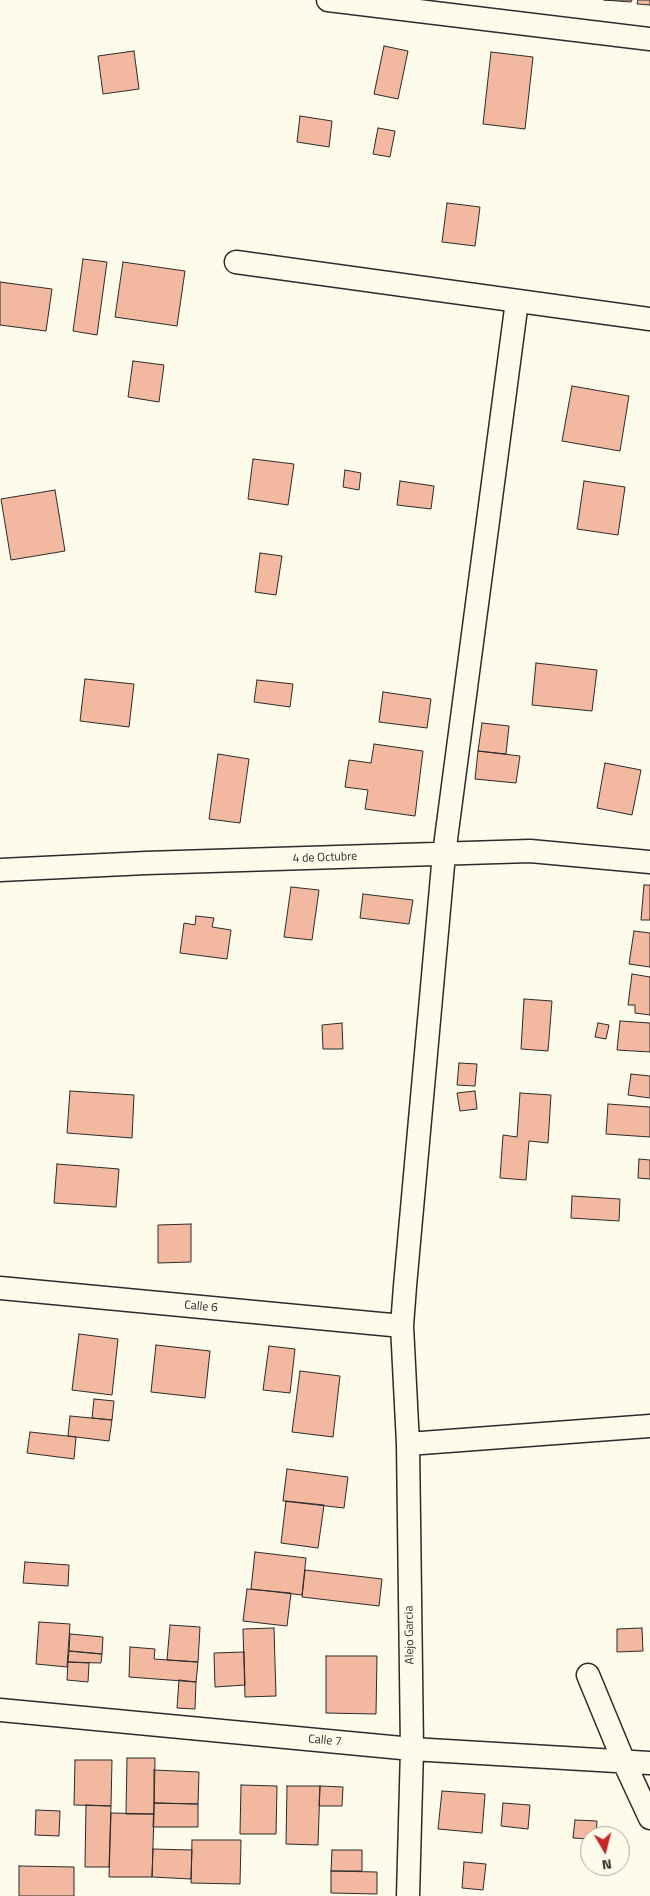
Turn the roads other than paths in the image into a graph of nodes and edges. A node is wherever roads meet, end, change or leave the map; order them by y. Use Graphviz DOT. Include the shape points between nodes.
graph roads {
  1 [pos="328,0"];
  2 [pos="650,39"];
  3 [pos="236,262"];
  4 [pos="517,301"];
  5 [pos="650,319"];
  6 [pos="444,854"];
  7 [pos="650,862"];
  8 [pos="0,870"];
  9 [pos="0,1288"];
  10 [pos="402,1326"];
  11 [pos="650,1426"];
  12 [pos="408,1444"];
  13 [pos="588,1675"];
  14 [pos="0,1710"];
  15 [pos="412,1749"];
  16 [pos="624,1762"];
  17 [pos="650,1763"];
  18 [pos="650,1818"];
  19 [pos="408,1896"];
  1 -- 2 [label="street"];
  3 -- 4 [label="street"];
  4 -- 5 [label="street"];
  4 -- 6 [label="street, Alejo Garcia"];
  6 -- 7 [label="street, 4 de Octubre" via="530,851"];
  6 -- 8 [label="street, 4 de Octubre"];
  6 -- 10 [label="street, Alejo Garcia"];
  9 -- 10 [label="street, Calle 6"];
  10 -- 12 [label="street, Alejo Garcia"];
  11 -- 12 [label="street"];
  12 -- 15 [label="street, Alejo Garcia"];
  13 -- 16 [label="street"];
  14 -- 15 [label="street, Calle 7"];
  15 -- 16 [label="street, Calle 7"];
  15 -- 19 [label="street, Alejo Garcia"];
  16 -- 17 [label="street, Calle 7"];
  16 -- 18 [label="street"];
}
